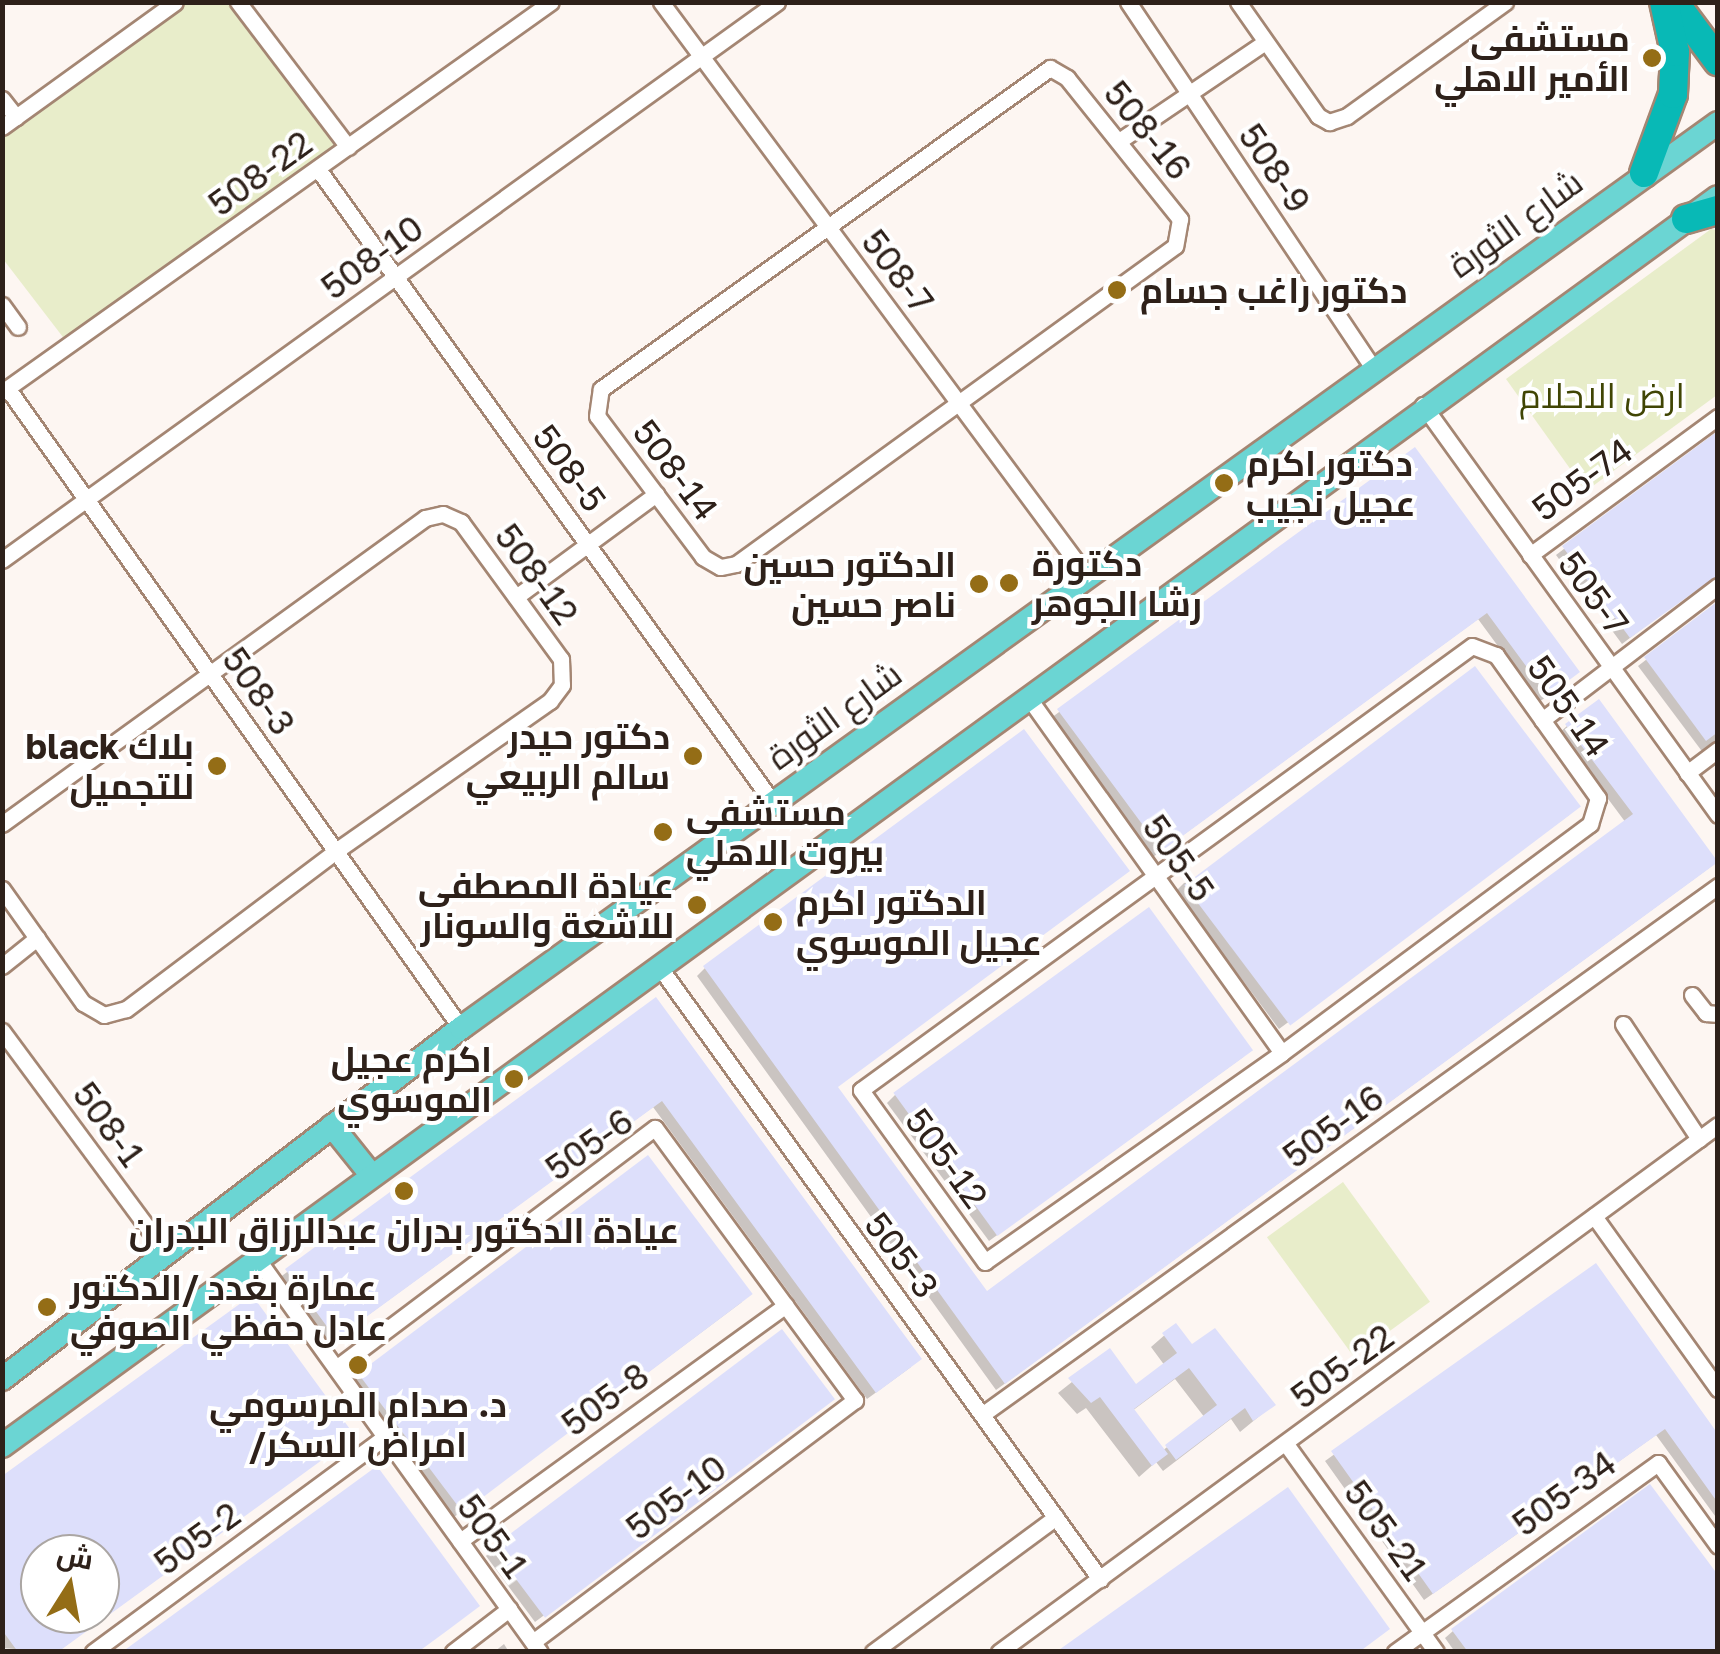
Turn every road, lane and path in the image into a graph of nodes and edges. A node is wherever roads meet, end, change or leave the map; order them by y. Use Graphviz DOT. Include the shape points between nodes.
graph roads {
  1 [pos="175,2"];
  2 [pos="238,2"];
  3 [pos="551,2"];
  4 [pos="661,2"];
  5 [pos="776,2"];
  6 [pos="1128,2"];
  7 [pos="1238,2"];
  8 [pos="1506,2"];
  9 [pos="1664,2"];
  10 [pos="1674,2"];
  11 [pos="1264,43"];
  12 [pos="701,56"];
  13 [pos="1718,61"];
  14 [pos="1191,96"];
  15 [pos="2,99"];
  16 [pos="9,122"];
  17 [pos="1718,123"];
  18 [pos="1120,141"];
  19 [pos="348,146"];
  20 [pos="318,168"];
  21 [pos="1644,173"];
  22 [pos="1718,196"];
  23 [pos="1718,210"];
  24 [pos="1686,219"];
  25 [pos="826,225"];
  26 [pos="396,277"];
  27 [pos="2,305"];
  28 [pos="18,327"];
  29 [pos="1374,368"];
  30 [pos="5,390"];
  31 [pos="958,402"];
  32 [pos="1422,406"];
  33 [pos="1718,416"];
  34 [pos="656,494"];
  35 [pos="86,499"];
  36 [pos="590,548"];
  37 [pos="1530,555"];
  38 [pos="2,560"];
  39 [pos="1087,576"];
  40 [pos="1718,586"];
  41 [pos="516,597"];
  42 [pos="1610,666"];
  43 [pos="210,673"];
  44 [pos="1028,697"];
  45 [pos="1542,720"];
  46 [pos="1718,750"];
  47 [pos="1687,773"];
  48 [pos="773,802"];
  49 [pos="1718,815"];
  50 [pos="2,824"];
  51 [pos="336,850"];
  52 [pos="1156,878"];
  53 [pos="1718,886"];
  54 [pos="2,888"];
  55 [pos="37,938"];
  56 [pos="658,965"];
  57 [pos="2,966"];
  58 [pos="1692,996"];
  59 [pos="1718,1014"];
  60 [pos="1624,1024"];
  61 [pos="462,1028"];
  62 [pos="2,1031"];
  63 [pos="1282,1053"];
  64 [pos="1718,1125"];
  65 [pos="332,1126"];
  66 [pos="1699,1138"];
  67 [pos="372,1176"];
  68 [pos="1594,1216"];
  69 [pos="166,1253"];
  70 [pos="258,1260"];
  71 [pos="786,1305"];
  72 [pos="336,1368"];
  73 [pos="2,1379"];
  74 [pos="1718,1389"];
  75 [pos="855,1400"];
  76 [pos="984,1414"];
  77 [pos="385,1437"];
  78 [pos="1286,1444"];
  79 [pos="2,1446"];
  80 [pos="1056,1517"];
  81 [pos="460,1541"];
  82 [pos="1718,1546"];
  83 [pos="1100,1579"];
  84 [pos="509,1610"];
  85 [pos="1422,1632"];
  86 [pos="536,1646"];
  87 [pos="93,1652"];
  88 [pos="453,1652"];
  89 [pos="874,1652"];
  90 [pos="999,1652"];
  91 [pos="1395,1652"];
  92 [pos="1436,1652"];
  1 -- 16 [label="street"];
  2 -- 19 [label="street"];
  3 -- 19 [label="street, 508-22"];
  4 -- 12 [label="street, 508-7"];
  5 -- 12 [label="street, 508-10"];
  6 -- 14 [label="street, 508-9"];
  7 -- 11 [label="street"];
  8 -- 11 [label="street" via="1347,116 1329,122"];
  9 -- 21 [label="highway" via="1675,52 1674,94"];
  10 -- 13 [label="highway"];
  11 -- 14 [label="street"];
  12 -- 25 [label="street, 508-7"];
  12 -- 26 [label="street, 508-10"];
  14 -- 18 [label="street"];
  14 -- 29 [label="street, 508-9"];
  15 -- 16 [label="street"];
  17 -- 21 [label="main road, شارع الثورة"];
  18 -- 25 [label="street, 508-16" via="1067,78 1050,68"];
  18 -- 31 [label="street, 508-16" via="1180,219 1175,246"];
  19 -- 20 [label="street, 508-22"];
  20 -- 26 [label="street, 508-5"];
  20 -- 30 [label="street, 508-22"];
  21 -- 29 [label="main road, شارع الثورة"];
  22 -- 24 [label="main road"];
  23 -- 24 [label="highway"];
  24 -- 32 [label="main road"];
  25 -- 31 [label="street, 508-7"];
  25 -- 34 [label="street, 508-14" via="601,389 598,416"];
  26 -- 35 [label="street, 508-10"];
  26 -- 36 [label="street, 508-5"];
  27 -- 28 [label="street"];
  29 -- 39 [label="main road, شارع الثورة"];
  30 -- 35 [label="street, 508-3"];
  31 -- 34 [label="street, 508-14" via="736,564 720,567 704,557"];
  31 -- 39 [label="street, 508-7"];
  32 -- 37 [label="street, 505-7"];
  32 -- 44 [label="main road"];
  33 -- 37 [label="street, 505-74"];
  34 -- 36 [label="street"];
  35 -- 38 [label="street, 508-10"];
  35 -- 43 [label="street, 508-3"];
  36 -- 41 [label="street"];
  36 -- 48 [label="street, 508-5"];
  37 -- 42 [label="street, 505-7"];
  39 -- 48 [label="main road, شارع الثورة"];
  40 -- 42 [label="street"];
  41 -- 43 [label="street, 508-12" via="462,522 444,514 425,518"];
  41 -- 51 [label="street, 508-12" via="561,658 562,685 550,702"];
  42 -- 45 [label="street"];
  42 -- 47 [label="street, 505-7"];
  43 -- 50 [label="street"];
  43 -- 51 [label="street, 508-3"];
  44 -- 52 [label="street, 505-5"];
  44 -- 56 [label="main road"];
  45 -- 52 [label="street, 505-14" via="1496,655 1472,646"];
  45 -- 63 [label="street, 505-14" via="1598,798 1590,824"];
  46 -- 47 [label="street"];
  47 -- 49 [label="street, 505-7"];
  48 -- 61 [label="main road, شارع الثورة"];
  51 -- 55 [label="street" via="126,1009 104,1015 83,1004"];
  51 -- 61 [label="street, 508-3"];
  52 -- 63 [label="street, 505-5"];
  52 -- 63 [label="street, 505-12" via="861,1090 985,1262"];
  53 -- 76 [label="street, 505-16"];
  54 -- 55 [label="street"];
  55 -- 57 [label="street"];
  56 -- 67 [label="main road"];
  56 -- 76 [label="street, 505-3"];
  58 -- 59 [label="street" via="1706,1012"];
  60 -- 66 [label="street"];
  61 -- 65 [label="main road, شارع الثورة"];
  62 -- 69 [label="street, 508-1"];
  64 -- 66 [label="street, 505-22"];
  65 -- 67 [label="main road"];
  65 -- 69 [label="main road, شارع الثورة"];
  66 -- 68 [label="street, 505-22"];
  67 -- 70 [label="main road"];
  68 -- 74 [label="street"];
  68 -- 78 [label="street, 505-22"];
  69 -- 73 [label="main road, شارع الثورة"];
  70 -- 72 [label="street, 505-1"];
  70 -- 79 [label="main road"];
  71 -- 72 [label="street, 505-6" via="655,1128"];
  71 -- 75 [label="street, 505-6"];
  71 -- 81 [label="street, 505-8"];
  72 -- 77 [label="street, 505-1"];
  75 -- 86 [label="street, 505-10"];
  76 -- 80 [label="street, 505-3"];
  77 -- 81 [label="street, 505-1"];
  77 -- 87 [label="street, 505-2"];
  78 -- 83 [label="street, 505-22"];
  78 -- 85 [label="street, 505-21"];
  80 -- 83 [label="street, 505-3"];
  80 -- 89 [label="street"];
  81 -- 84 [label="street, 505-1"];
  82 -- 85 [label="street, 505-34" via="1658,1463"];
  83 -- 90 [label="street, 505-22"];
  84 -- 86 [label="street, 505-1"];
  84 -- 88 [label="street"];
  85 -- 91 [label="street"];
  85 -- 92 [label="street, 505-21"];
}
